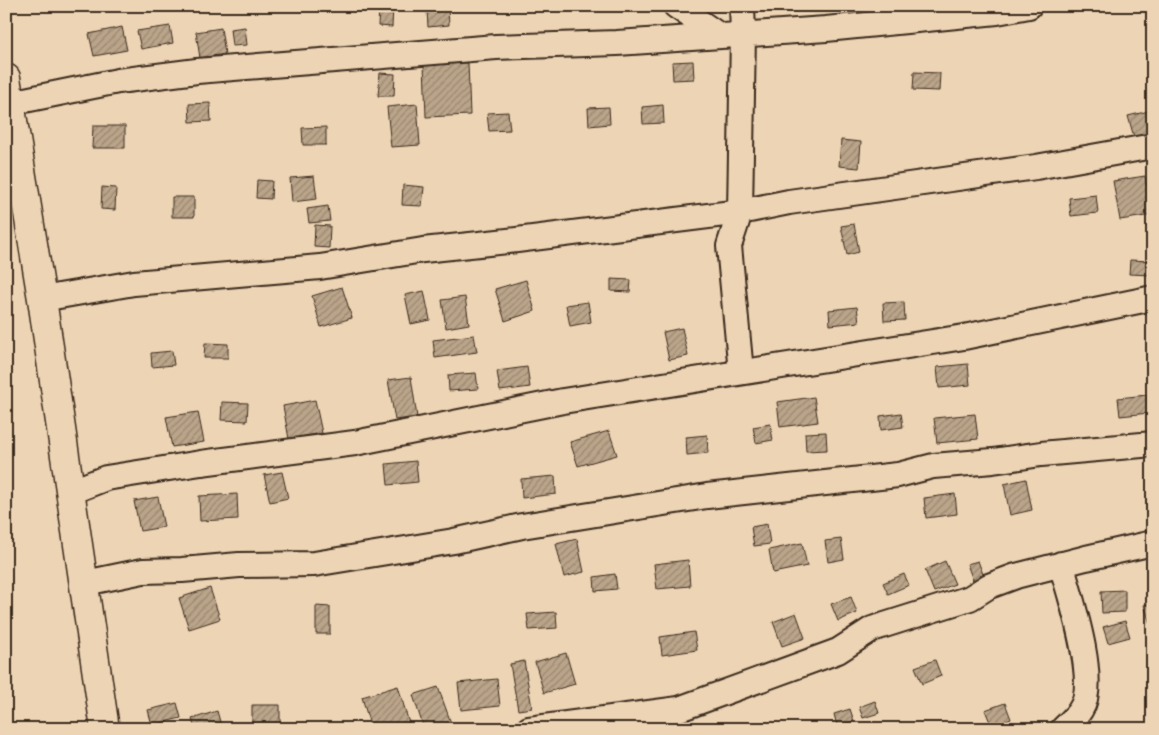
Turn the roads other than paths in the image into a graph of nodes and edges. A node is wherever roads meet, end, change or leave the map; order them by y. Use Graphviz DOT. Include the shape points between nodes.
graph roads {
  1 [pos="676,6"];
  2 [pos="742,6"];
  3 [pos="1029,6"];
  4 [pos="743,34"];
  5 [pos="720,36"];
  6 [pos="8,90"];
  7 [pos="1153,146"];
  8 [pos="740,212"];
  9 [pos="1153,298"];
  10 [pos="42,299"];
  11 [pos="741,372"];
  12 [pos="1153,444"];
  13 [pos="70,492"];
  14 [pos="1153,543"];
  15 [pos="1061,564"];
  16 [pos="85,583"];
  17 [pos="628,723"];
  18 [pos="105,729"];
  19 [pos="529,729"];
  20 [pos="1063,729"];
  1 -- 5 [label="street"];
  2 -- 4 [label="street"];
  3 -- 4 [label="street" via="960,16"];
  4 -- 5 [label="street"];
  4 -- 8 [label="street"];
  5 -- 6 [label="street" via="496,47"];
  6 -- 10 [label="main road"];
  7 -- 8 [label="street"];
  8 -- 10 [label="street" via="423,250 320,266 134,283"];
  8 -- 11 [label="street" via="729,246"];
  9 -- 11 [label="street" via="964,336"];
  10 -- 13 [label="main road"];
  11 -- 13 [label="street" via="563,401 355,443 106,478"];
  12 -- 16 [label="street" via="933,466 898,475 707,496 321,563 142,571"];
  13 -- 16 [label="main road"];
  14 -- 15 [label="street"];
  15 -- 17 [label="street" via="1016,576 989,586 970,598 872,629 838,651 715,697"];
  15 -- 20 [label="street" via="1082,640 1088,686 1082,709"];
  16 -- 18 [label="main road"];
  17 -- 19 [label="street"];
}
